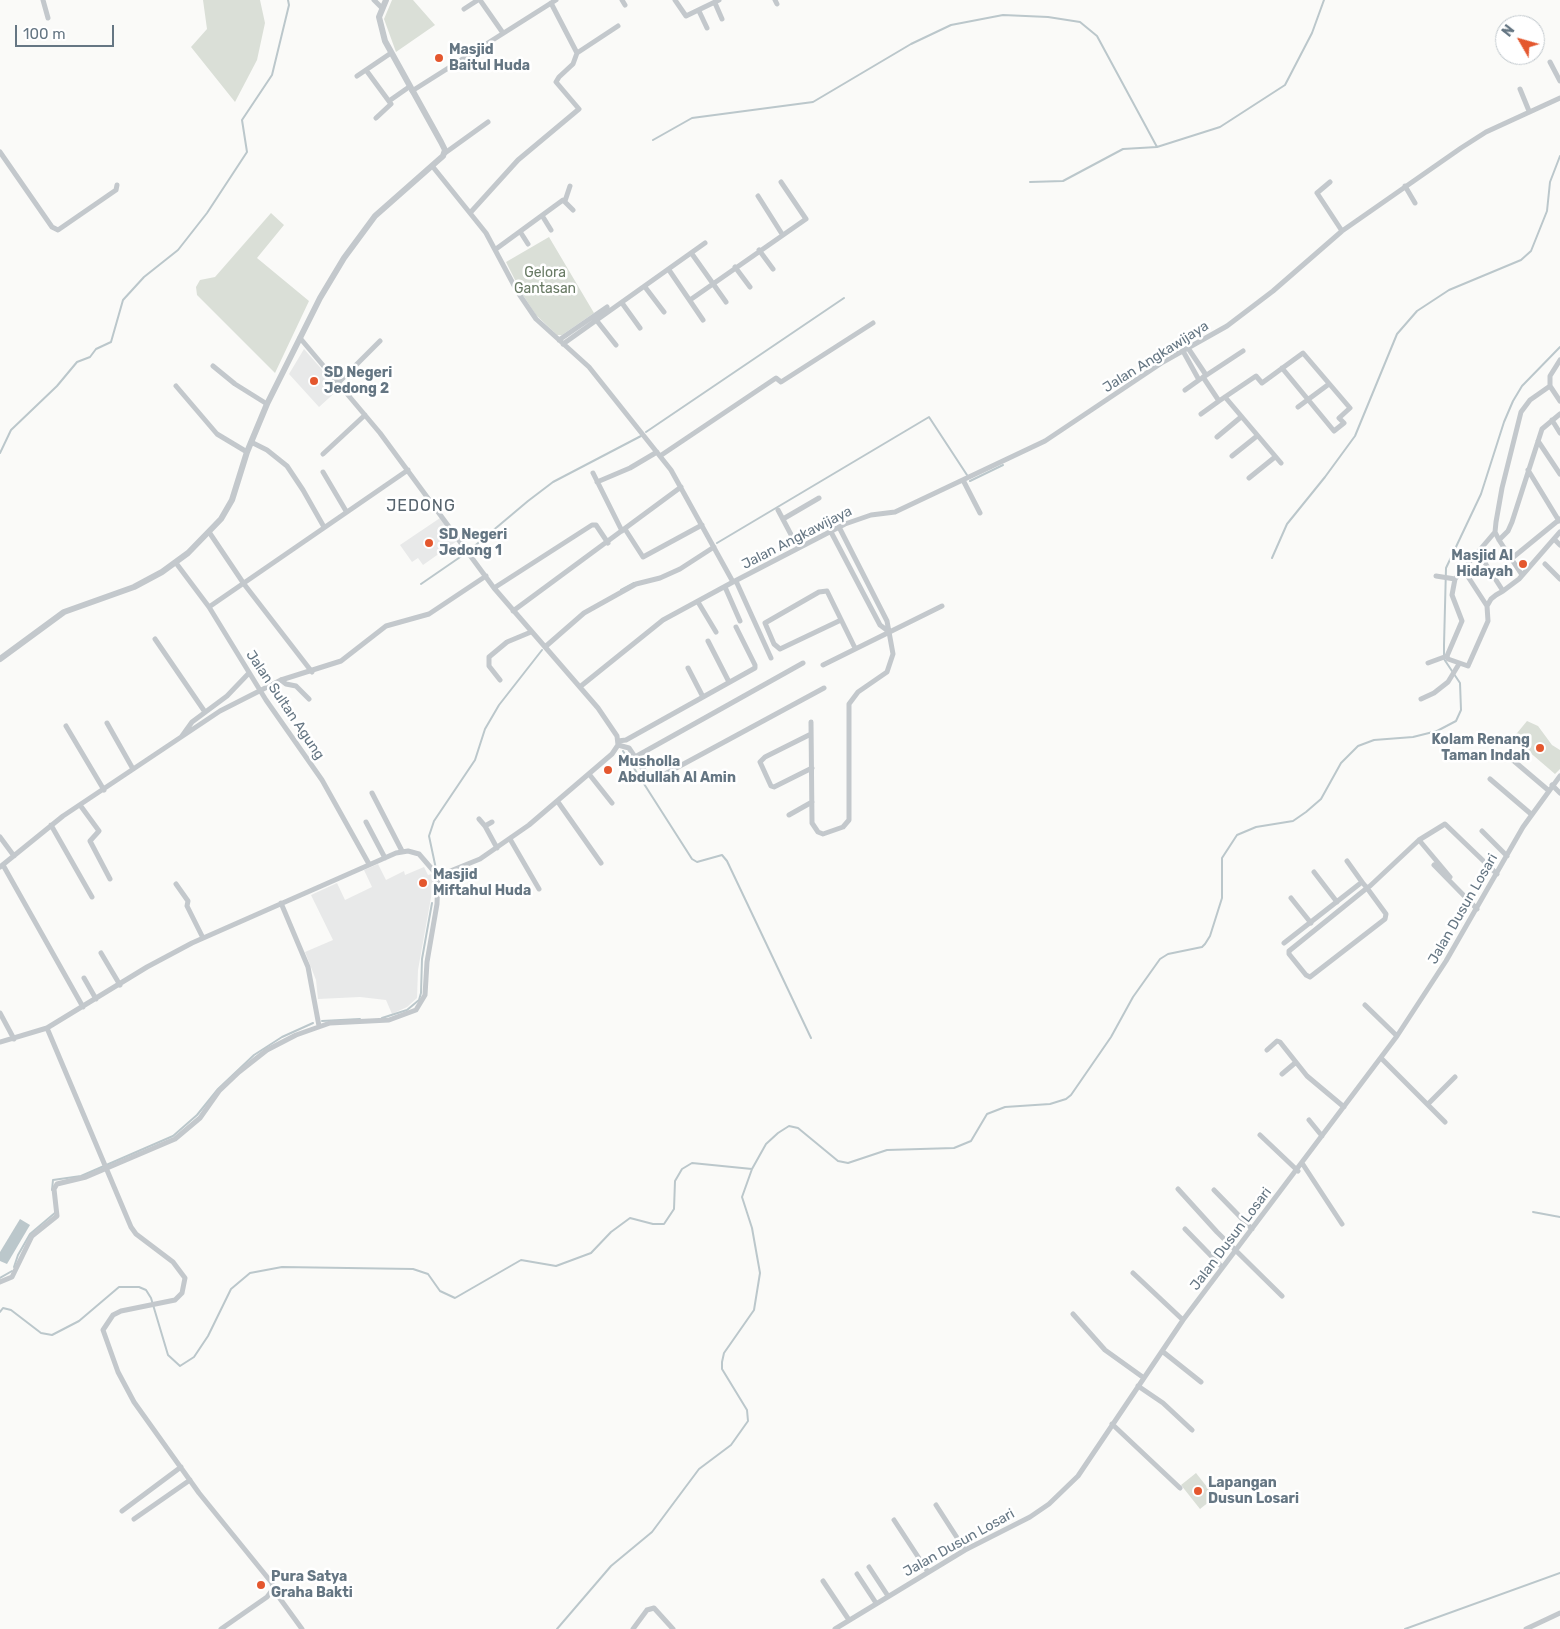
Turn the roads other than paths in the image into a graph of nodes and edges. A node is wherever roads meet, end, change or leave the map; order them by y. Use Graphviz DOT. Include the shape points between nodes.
graph roads {
  1 [pos="43,0"];
  2 [pos="374,0"];
  3 [pos="386,0"];
  4 [pos="479,0"];
  5 [pos="675,0"];
  6 [pos="554,2"];
  7 [pos="717,2"];
  8 [pos="382,8"];
  9 [pos="464,9"];
  10 [pos="699,11"];
  11 [pos="48,18"];
  12 [pos="722,19"];
  13 [pos="618,26"];
  14 [pos="707,28"];
  15 [pos="503,33"];
  16 [pos="391,53"];
  17 [pos="578,53"];
  18 [pos="1550,62"];
  19 [pos="366,70"];
  20 [pos="357,76"];
  21 [pos="1560,80"];
  22 [pos="411,89"];
  23 [pos="1520,89"];
  24 [pos="1560,98"];
  25 [pos="389,101"];
  26 [pos="1529,111"];
  27 [pos="376,118"];
  28 [pos="488,122"];
  29 [pos="0,152"];
  30 [pos="445,153"];
  31 [pos="433,167"];
  32 [pos="781,182"];
  33 [pos="1330,182"];
  34 [pos="117,184"];
  35 [pos="570,186"];
  36 [pos="1405,186"];
  37 [pos="758,196"];
  38 [pos="565,201"];
  39 [pos="1415,203"];
  40 [pos="572,210"];
  41 [pos="470,213"];
  42 [pos="542,217"];
  43 [pos="551,230"];
  44 [pos="1342,231"];
  45 [pos="521,232"];
  46 [pos="782,234"];
  47 [pos="705,243"];
  48 [pos="528,244"];
  49 [pos="496,249"];
  50 [pos="760,250"];
  51 [pos="692,254"];
  52 [pos="735,267"];
  53 [pos="773,269"];
  54 [pos="669,270"];
  55 [pos="713,283"];
  56 [pos="645,287"];
  57 [pos="750,287"];
  58 [pos="690,300"];
  59 [pos="726,302"];
  60 [pos="622,303"];
  61 [pos="607,307"];
  62 [pos="664,312"];
  63 [pos="703,320"];
  64 [pos="597,321"];
  65 [pos="873,323"];
  66 [pos="640,328"];
  67 [pos="300,338"];
  68 [pos="380,341"];
  69 [pos="561,342"];
  70 [pos="616,345"];
  71 [pos="1186,350"];
  72 [pos="1242,351"];
  73 [pos="1560,360"];
  74 [pos="213,366"];
  75 [pos="1282,368"];
  76 [pos="1203,377"];
  77 [pos="338,383"];
  78 [pos="1329,384"];
  79 [pos="176,386"];
  80 [pos="1550,386"];
  81 [pos="1185,390"];
  82 [pos="1225,397"];
  83 [pos="1308,399"];
  84 [pos="1219,401"];
  85 [pos="1560,401"];
  86 [pos="267,404"];
  87 [pos="1298,407"];
  88 [pos="1201,414"];
  89 [pos="1560,414"];
  90 [pos="365,415"];
  91 [pos="1241,417"];
  92 [pos="1552,420"];
  93 [pos="1558,426"];
  94 [pos="1560,432"];
  95 [pos="1257,436"];
  96 [pos="1217,437"];
  97 [pos="1538,441"];
  98 [pos="251,442"];
  99 [pos="247,452"];
  100 [pos="323,454"];
  101 [pos="658,454"];
  102 [pos="1232,456"];
  103 [pos="1275,457"];
  104 [pos="1281,463"];
  105 [pos="408,470"];
  106 [pos="1528,470"];
  107 [pos="323,472"];
  108 [pos="594,473"];
  109 [pos="1560,474"];
  110 [pos="1249,478"];
  111 [pos="963,480"];
  112 [pos="597,482"];
  113 [pos="681,487"];
  114 [pos="819,498"];
  115 [pos="778,510"];
  116 [pos="346,511"];
  117 [pos="980,513"];
  118 [pos="839,518"];
  119 [pos="783,519"];
  120 [pos="1559,520"];
  121 [pos="702,525"];
  122 [pos="324,527"];
  123 [pos="839,527"];
  124 [pos="623,530"];
  125 [pos="209,532"];
  126 [pos="831,532"];
  127 [pos="1495,532"];
  128 [pos="1560,532"];
  129 [pos="1554,539"];
  130 [pos="1499,540"];
  131 [pos="796,542"];
  132 [pos="608,543"];
  133 [pos="1560,545"];
  134 [pos="714,547"];
  135 [pos="799,548"];
  136 [pos="851,551"];
  137 [pos="1478,552"];
  138 [pos="843,554"];
  139 [pos="1510,559"];
  140 [pos="176,562"];
  141 [pos="1545,564"];
  142 [pos="1463,569"];
  143 [pos="1522,575"];
  144 [pos="486,576"];
  145 [pos="1438,576"];
  146 [pos="1453,578"];
  147 [pos="1560,579"];
  148 [pos="734,581"];
  149 [pos="244,584"];
  150 [pos="725,587"];
  151 [pos="494,588"];
  152 [pos="1503,591"];
  153 [pos="698,602"];
  154 [pos="942,606"];
  155 [pos="1487,606"];
  156 [pos="208,608"];
  157 [pos="513,611"];
  158 [pos="740,620"];
  159 [pos="841,620"];
  160 [pos="736,627"];
  161 [pos="888,631"];
  162 [pos="531,632"];
  163 [pos="716,632"];
  164 [pos="155,640"];
  165 [pos="708,641"];
  166 [pos="545,647"];
  167 [pos="855,648"];
  168 [pos="1444,657"];
  169 [pos="771,658"];
  170 [pos="0,659"];
  171 [pos="1428,662"];
  172 [pos="803,663"];
  173 [pos="1459,664"];
  174 [pos="823,665"];
  175 [pos="688,668"];
  176 [pos="312,672"];
  177 [pos="249,673"];
  178 [pos="281,680"];
  179 [pos="500,680"];
  180 [pos="729,682"];
  181 [pos="581,686"];
  182 [pos="824,688"];
  183 [pos="260,690"];
  184 [pos="702,697"];
  185 [pos="309,699"];
  186 [pos="1421,699"];
  187 [pos="205,712"];
  188 [pos="810,722"];
  189 [pos="107,723"];
  190 [pos="66,726"];
  191 [pos="811,734"];
  192 [pos="181,736"];
  193 [pos="618,743"];
  194 [pos="1508,756"];
  195 [pos="635,757"];
  196 [pos="812,768"];
  197 [pos="133,769"];
  198 [pos="590,774"];
  199 [pos="1560,776"];
  200 [pos="1490,778"];
  201 [pos="1550,787"];
  202 [pos="104,790"];
  203 [pos="372,793"];
  204 [pos="1560,793"];
  205 [pos="558,802"];
  206 [pos="812,802"];
  207 [pos="612,803"];
  208 [pos="80,805"];
  209 [pos="788,814"];
  210 [pos="1531,814"];
  211 [pos="479,819"];
  212 [pos="366,822"];
  213 [pos="492,822"];
  214 [pos="51,825"];
  215 [pos="485,826"];
  216 [pos="1482,831"];
  217 [pos="0,837"];
  218 [pos="510,839"];
  219 [pos="1419,840"];
  220 [pos="497,848"];
  221 [pos="402,851"];
  222 [pos="14,856"];
  223 [pos="1507,856"];
  224 [pos="385,858"];
  225 [pos="1347,862"];
  226 [pos="602,863"];
  227 [pos="369,864"];
  228 [pos="1434,865"];
  229 [pos="1,866"];
  230 [pos="1314,872"];
  231 [pos="1497,874"];
  232 [pos="438,876"];
  233 [pos="1450,877"];
  234 [pos="110,879"];
  235 [pos="1362,882"];
  236 [pos="176,884"];
  237 [pos="539,888"];
  238 [pos="1367,888"];
  239 [pos="92,897"];
  240 [pos="1291,898"];
  241 [pos="1337,902"];
  242 [pos="281,903"];
  243 [pos="1477,909"];
  244 [pos="1311,923"];
  245 [pos="203,938"];
  246 [pos="1284,944"];
  247 [pos="101,953"];
  248 [pos="84,978"];
  249 [pos="120,985"];
  250 [pos="96,999"];
  251 [pos="1364,1005"];
  252 [pos="83,1008"];
  253 [pos="0,1013"];
  254 [pos="319,1026"];
  255 [pos="47,1028"];
  256 [pos="1397,1036"];
  257 [pos="14,1039"];
  258 [pos="0,1042"];
  259 [pos="1267,1050"];
  260 [pos="1380,1058"];
  261 [pos="1295,1063"];
  262 [pos="1282,1074"];
  263 [pos="1455,1077"];
  264 [pos="1428,1104"];
  265 [pos="1344,1107"];
  266 [pos="1309,1120"];
  267 [pos="1445,1122"];
  268 [pos="1260,1135"];
  269 [pos="1322,1136"];
  270 [pos="1302,1163"];
  271 [pos="104,1167"];
  272 [pos="1298,1171"];
  273 [pos="1178,1189"];
  274 [pos="1214,1190"];
  275 [pos="1342,1224"];
  276 [pos="1252,1229"];
  277 [pos="1185,1230"];
  278 [pos="1236,1250"];
  279 [pos="1222,1268"];
  280 [pos="1133,1272"];
  281 [pos="0,1282"];
  282 [pos="1282,1296"];
  283 [pos="1073,1314"];
  284 [pos="1183,1320"];
  285 [pos="1162,1351"];
  286 [pos="1144,1378"];
  287 [pos="1201,1382"];
  288 [pos="1138,1386"];
  289 [pos="1112,1424"];
  290 [pos="1192,1430"];
  291 [pos="181,1467"];
  292 [pos="190,1480"];
  293 [pos="1180,1488"];
  294 [pos="936,1505"];
  295 [pos="122,1511"];
  296 [pos="134,1519"];
  297 [pos="894,1520"];
  298 [pos="966,1550"];
  299 [pos="869,1567"];
  300 [pos="928,1572"];
  301 [pos="857,1574"];
  302 [pos="823,1580"];
  303 [pos="273,1589"];
  304 [pos="888,1596"];
  305 [pos="876,1602"];
  306 [pos="1560,1613"];
  307 [pos="849,1620"];
  308 [pos="221,1629"];
  309 [pos="302,1629"];
  310 [pos="632,1629"];
  311 [pos="673,1629"];
  312 [pos="835,1629"];
  313 [pos="1526,1629"];
  1 -- 11 [label="street"];
  2 -- 8 [label="street"];
  3 -- 8 [label="street"];
  4 -- 9 [label="street"];
  4 -- 15 [label="street"];
  5 -- 10 [label="street" via="686,16"];
  6 -- 15 [label="street"];
  6 -- 17 [label="street"];
  7 -- 10 [label="street"];
  7 -- 12 [label="street"];
  8 -- 16 [label="street" via="379,24"];
  10 -- 14 [label="street"];
  13 -- 17 [label="street"];
  15 -- 22 [label="street"];
  16 -- 19 [label="street"];
  16 -- 22 [label="street"];
  17 -- 41 [label="street" via="573,64 556,82 579,109 518,160"];
  18 -- 21 [label="street"];
  19 -- 20 [label="street"];
  19 -- 25 [label="street"];
  22 -- 25 [label="street"];
  22 -- 30 [label="street"];
  23 -- 26 [label="street"];
  24 -- 26 [label="street, Jalan Angkawijaya"];
  25 -- 27 [label="street" via="391,104"];
  26 -- 36 [label="street, Jalan Angkawijaya" via="1486,132"];
  28 -- 30 [label="street"];
  29 -- 34 [label="street" via="52,227 58,230 116,190"];
  30 -- 31 [label="street"];
  31 -- 41 [label="street"];
  31 -- 67 [label="street" via="366,225"];
  32 -- 46 [label="street" via="806,219"];
  33 -- 44 [label="street" via="1317,193"];
  35 -- 38 [label="street"];
  36 -- 39 [label="street"];
  36 -- 44 [label="street, Jalan Angkawijaya"];
  37 -- 46 [label="street"];
  38 -- 40 [label="street"];
  38 -- 42 [label="street"];
  41 -- 49 [label="street"];
  42 -- 43 [label="street"];
  42 -- 45 [label="street"];
  44 -- 71 [label="street, Jalan Angkawijaya" via="1262,300"];
  45 -- 48 [label="street"];
  45 -- 49 [label="street"];
  46 -- 50 [label="street"];
  47 -- 51 [label="street"];
  49 -- 69 [label="street" via="526,304"];
  50 -- 52 [label="street"];
  50 -- 53 [label="street"];
  51 -- 54 [label="street"];
  51 -- 55 [label="street"];
  52 -- 55 [label="street"];
  52 -- 57 [label="street"];
  54 -- 56 [label="street"];
  54 -- 58 [label="street"];
  55 -- 58 [label="street"];
  55 -- 59 [label="street"];
  56 -- 60 [label="street"];
  56 -- 62 [label="street"];
  58 -- 63 [label="street"];
  60 -- 64 [label="street"];
  60 -- 66 [label="street"];
  61 -- 69 [label="street"];
  64 -- 69 [label="street"];
  64 -- 70 [label="street"];
  65 -- 101 [label="street" via="781,382 776,378"];
  67 -- 77 [label="street"];
  67 -- 86 [label="street"];
  68 -- 77 [label="street"];
  69 -- 101 [label="street" via="605,386"];
  71 -- 76 [label="street"];
  71 -- 111 [label="street, Jalan Angkawijaya" via="1045,441"];
  72 -- 76 [label="street"];
  73 -- 80 [label="street" via="1550,376"];
  74 -- 86 [label="street"];
  75 -- 78 [label="street" via="1303,353"];
  75 -- 82 [label="street" via="1262,383 1256,376"];
  75 -- 83 [label="street"];
  76 -- 81 [label="street"];
  76 -- 84 [label="street"];
  77 -- 90 [label="street"];
  78 -- 83 [label="street"];
  78 -- 83 [label="street" via="1350,408 1339,418 1344,423 1334,431"];
  79 -- 99 [label="street" via="217,434"];
  80 -- 85 [label="street"];
  80 -- 127 [label="street" via="1530,400 1520,412"];
  82 -- 84 [label="street"];
  82 -- 91 [label="street"];
  83 -- 87 [label="street"];
  84 -- 88 [label="street"];
  86 -- 98 [label="street"];
  89 -- 92 [label="street"];
  90 -- 100 [label="street"];
  90 -- 105 [label="street"];
  91 -- 95 [label="street"];
  91 -- 96 [label="street"];
  92 -- 93 [label="street"];
  92 -- 97 [label="street" via="1542,429"];
  93 -- 94 [label="street"];
  95 -- 102 [label="street"];
  95 -- 103 [label="street"];
  97 -- 106 [label="street"];
  97 -- 109 [label="street"];
  98 -- 99 [label="street"];
  98 -- 122 [label="street" via="288,466"];
  99 -- 125 [label="street" via="232,500"];
  101 -- 112 [label="street"];
  101 -- 113 [label="street"];
  103 -- 104 [label="street"];
  103 -- 110 [label="street"];
  105 -- 116 [label="street"];
  105 -- 144 [label="street"];
  106 -- 120 [label="street"];
  106 -- 130 [label="street" via="1512,522"];
  107 -- 116 [label="street"];
  108 -- 112 [label="street"];
  111 -- 117 [label="street"];
  111 -- 123 [label="street, Jalan Angkawijaya" via="895,512 871,515"];
  112 -- 124 [label="street"];
  113 -- 121 [label="street"];
  113 -- 124 [label="street"];
  114 -- 119 [label="street"];
  115 -- 119 [label="street"];
  116 -- 122 [label="street"];
  118 -- 131 [label="street"];
  119 -- 131 [label="street"];
  120 -- 139 [label="street"];
  121 -- 124 [label="street" via="642,557"];
  121 -- 134 [label="street"];
  122 -- 149 [label="street"];
  123 -- 126 [label="street, Jalan Angkawijaya"];
  123 -- 136 [label="street"];
  124 -- 132 [label="street"];
  125 -- 140 [label="street"];
  125 -- 149 [label="street"];
  126 -- 135 [label="street, Jalan Angkawijaya"];
  126 -- 138 [label="street"];
  127 -- 130 [label="street"];
  127 -- 137 [label="street"];
  128 -- 129 [label="street"];
  129 -- 133 [label="street"];
  129 -- 143 [label="street"];
  130 -- 139 [label="street"];
  131 -- 135 [label="street"];
  132 -- 151 [label="street" via="592,525"];
  132 -- 157 [label="street"];
  134 -- 148 [label="street"];
  134 -- 166 [label="street" via="680,569 636,584 584,613"];
  135 -- 148 [label="street, Jalan Angkawijaya"];
  136 -- 138 [label="street"];
  136 -- 161 [label="street" via="887,621"];
  137 -- 142 [label="street"];
  137 -- 152 [label="street"];
  138 -- 161 [label="street" via="880,626"];
  139 -- 143 [label="street"];
  140 -- 156 [label="street, Jalan Sultan Agung"];
  140 -- 170 [label="street" via="134,587 64,612"];
  141 -- 147 [label="street"];
  142 -- 146 [label="street"];
  142 -- 155 [label="street"];
  143 -- 152 [label="street"];
  144 -- 151 [label="street"];
  144 -- 176 [label="street" via="439,608 392,623 341,661"];
  145 -- 146 [label="street"];
  146 -- 168 [label="street" via="1452,595 1462,621"];
  148 -- 150 [label="street, Jalan Angkawijaya"];
  148 -- 169 [label="street"];
  149 -- 156 [label="street"];
  149 -- 176 [label="street"];
  150 -- 153 [label="street, Jalan Angkawijaya"];
  150 -- 158 [label="street"];
  151 -- 157 [label="street"];
  152 -- 155 [label="street"];
  153 -- 163 [label="street"];
  153 -- 181 [label="street, Jalan Angkawijaya" via="663,620"];
  154 -- 161 [label="street"];
  155 -- 173 [label="street" via="1488,621 1469,663 1465,666"];
  156 -- 177 [label="street, Jalan Sultan Agung"];
  157 -- 162 [label="street"];
  159 -- 159 [label="street" via="825,591 765,623 774,644 780,649"];
  159 -- 167 [label="street"];
  160 -- 180 [label="street" via="755,667"];
  161 -- 167 [label="street"];
  161 -- 206 [label="street" via="893,654 890,667 858,692 849,704 847,824 823,834 818,832 812,823"];
  162 -- 166 [label="street"];
  162 -- 179 [label="street" via="507,642 489,657 489,666"];
  164 -- 187 [label="street"];
  165 -- 180 [label="street"];
  166 -- 181 [label="street"];
  167 -- 174 [label="street"];
  168 -- 171 [label="street"];
  168 -- 173 [label="street"];
  172 -- 195 [label="street"];
  173 -- 186 [label="street" via="1442,688"];
  175 -- 184 [label="street"];
  176 -- 178 [label="street"];
  177 -- 183 [label="street, Jalan Sultan Agung"];
  177 -- 187 [label="street"];
  178 -- 183 [label="street"];
  178 -- 185 [label="street" via="296,686"];
  180 -- 184 [label="street"];
  181 -- 193 [label="street" via="608,723"];
  182 -- 195 [label="street" via="657,779 649,778"];
  183 -- 192 [label="street"];
  183 -- 227 [label="street, Jalan Sultan Agung" via="327,788"];
  184 -- 193 [label="street"];
  187 -- 192 [label="street"];
  188 -- 191 [label="street"];
  189 -- 197 [label="street"];
  190 -- 202 [label="street"];
  191 -- 196 [label="street"];
  191 -- 196 [label="street" via="760,762 774,787"];
  192 -- 197 [label="street"];
  193 -- 195 [label="street" via="629,748"];
  193 -- 198 [label="street" via="612,754"];
  194 -- 201 [label="street"];
  196 -- 206 [label="street"];
  197 -- 202 [label="street"];
  198 -- 205 [label="street"];
  198 -- 207 [label="street"];
  199 -- 201 [label="street, Jalan Dusun Losari"];
  200 -- 210 [label="street"];
  201 -- 204 [label="street"];
  201 -- 210 [label="street, Jalan Dusun Losari"];
  202 -- 208 [label="street"];
  203 -- 221 [label="street"];
  205 -- 218 [label="street"];
  205 -- 226 [label="street"];
  206 -- 209 [label="street"];
  208 -- 214 [label="street"];
  208 -- 234 [label="street" via="99,831 90,841"];
  210 -- 223 [label="street, Jalan Dusun Losari"];
  211 -- 215 [label="street"];
  212 -- 224 [label="street"];
  213 -- 215 [label="street"];
  214 -- 222 [label="street"];
  214 -- 239 [label="street"];
  215 -- 220 [label="street"];
  216 -- 223 [label="street"];
  217 -- 222 [label="street"];
  218 -- 220 [label="street"];
  218 -- 237 [label="street"];
  219 -- 231 [label="street" via="1444,824"];
  219 -- 233 [label="street"];
  219 -- 238 [label="street"];
  220 -- 232 [label="street" via="470,864"];
  221 -- 224 [label="street"];
  221 -- 232 [label="street" via="422,856"];
  222 -- 229 [label="street"];
  223 -- 231 [label="street, Jalan Dusun Losari"];
  224 -- 227 [label="street"];
  225 -- 235 [label="street"];
  227 -- 242 [label="street"];
  228 -- 243 [label="street"];
  229 -- 252 [label="street"];
  230 -- 241 [label="street"];
  231 -- 243 [label="street, Jalan Dusun Losari"];
  232 -- 254 [label="street" via="425,995 416,1010 380,1021"];
  235 -- 238 [label="street"];
  235 -- 241 [label="street"];
  236 -- 245 [label="street" via="188,901 187,906"];
  238 -- 238 [label="street" via="1288,952 1306,975 1310,977 1385,919 1386,914"];
  240 -- 244 [label="street"];
  241 -- 244 [label="street"];
  242 -- 245 [label="street"];
  242 -- 254 [label="street" via="308,967"];
  243 -- 256 [label="street, Jalan Dusun Losari"];
  244 -- 246 [label="street"];
  245 -- 249 [label="street" via="166,956"];
  247 -- 249 [label="street"];
  248 -- 250 [label="street"];
  249 -- 250 [label="street"];
  250 -- 252 [label="street"];
  251 -- 256 [label="street"];
  252 -- 255 [label="street"];
  253 -- 257 [label="street"];
  254 -- 271 [label="street" via="281,1042 254,1060 230,1080 200,1118 183,1133"];
  255 -- 257 [label="street"];
  255 -- 271 [label="street"];
  256 -- 260 [label="street, Jalan Dusun Losari"];
  257 -- 258 [label="street"];
  259 -- 261 [label="street" via="1279,1041"];
  260 -- 264 [label="street"];
  260 -- 265 [label="street, Jalan Dusun Losari"];
  261 -- 262 [label="street"];
  261 -- 265 [label="street"];
  263 -- 264 [label="street"];
  264 -- 267 [label="street"];
  265 -- 269 [label="street, Jalan Dusun Losari"];
  266 -- 269 [label="street"];
  268 -- 272 [label="street"];
  269 -- 270 [label="street, Jalan Dusun Losari"];
  270 -- 272 [label="street, Jalan Dusun Losari"];
  270 -- 275 [label="street"];
  271 -- 281 [label="street" via="54,1186 57,1216 32,1236 12,1277"];
  271 -- 291 [label="street" via="131,1228 172,1262 185,1278 180,1296 171,1302 150,1304 113,1315 103,1330 131,1397"];
  272 -- 276 [label="street, Jalan Dusun Losari"];
  273 -- 278 [label="street"];
  274 -- 276 [label="street"];
  276 -- 278 [label="street, Jalan Dusun Losari"];
  277 -- 279 [label="street"];
  278 -- 279 [label="street, Jalan Dusun Losari"];
  278 -- 282 [label="street"];
  279 -- 284 [label="street, Jalan Dusun Losari"];
  280 -- 284 [label="street"];
  283 -- 286 [label="street" via="1105,1350"];
  284 -- 285 [label="street, Jalan Dusun Losari"];
  285 -- 286 [label="street, Jalan Dusun Losari"];
  285 -- 287 [label="street"];
  286 -- 288 [label="street, Jalan Dusun Losari"];
  288 -- 289 [label="street, Jalan Dusun Losari"];
  288 -- 290 [label="street"];
  289 -- 293 [label="street"];
  289 -- 298 [label="street, Jalan Dusun Losari" via="1078,1476 1050,1504"];
  291 -- 292 [label="street"];
  291 -- 295 [label="street"];
  292 -- 296 [label="street"];
  292 -- 303 [label="street"];
  294 -- 298 [label="street"];
  297 -- 300 [label="street"];
  298 -- 300 [label="street, Jalan Dusun Losari"];
  299 -- 304 [label="street"];
  300 -- 304 [label="street, Jalan Dusun Losari"];
  301 -- 305 [label="street"];
  302 -- 307 [label="street"];
  303 -- 308 [label="street" via="267,1597"];
  303 -- 309 [label="street"];
  304 -- 305 [label="street, Jalan Dusun Losari"];
  305 -- 307 [label="street, Jalan Dusun Losari"];
  306 -- 313 [label="street"];
  307 -- 312 [label="street, Jalan Dusun Losari"];
  310 -- 311 [label="street" via="647,1610 654,1608"];
}
